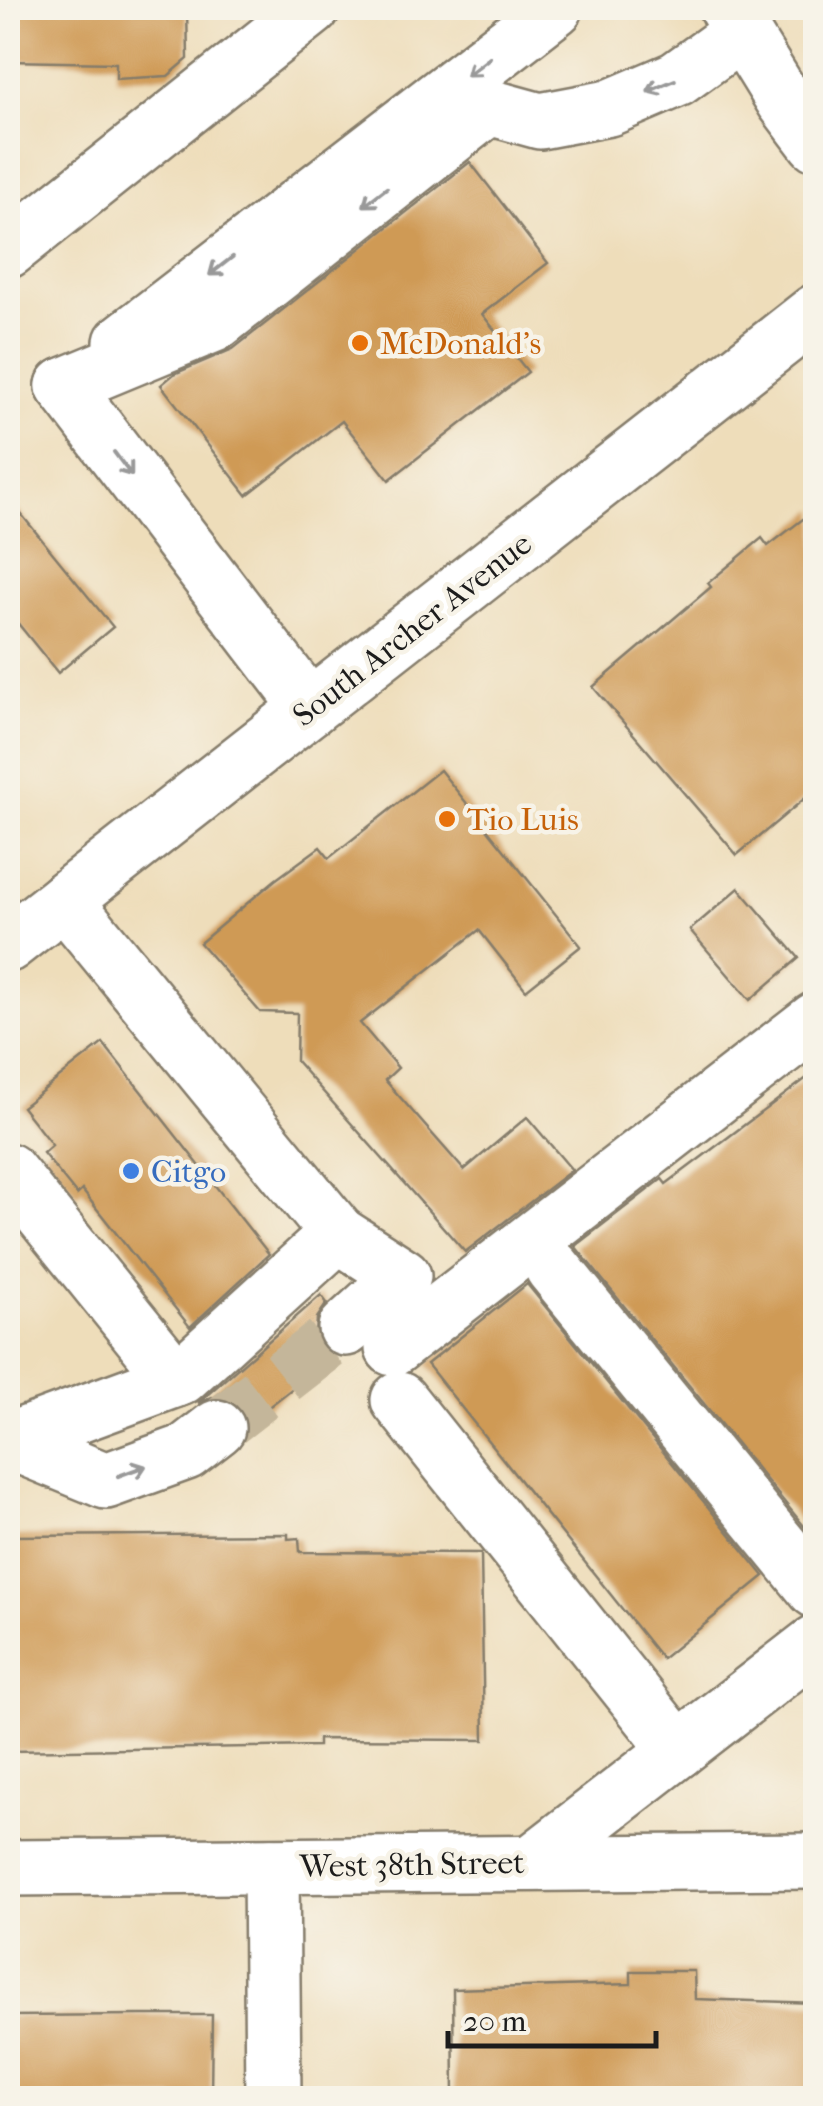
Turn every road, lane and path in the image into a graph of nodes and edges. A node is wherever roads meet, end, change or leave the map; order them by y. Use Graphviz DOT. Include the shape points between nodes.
graph roads {
  1 [pos="312,8"];
  2 [pos="555,8"];
  3 [pos="735,20"];
  4 [pos="800,123"];
  5 [pos="8,250"];
  6 [pos="816,312"];
  7 [pos="64,386"];
  8 [pos="310,708"];
  9 [pos="64,900"];
  10 [pos="8,944"];
  11 [pos="816,1020"];
  12 [pos="8,1171"];
  13 [pos="338,1234"];
  14 [pos="553,1268"];
  15 [pos="379,1359"];
  16 [pos="176,1379"];
  17 [pos="217,1428"];
  18 [pos="8,1441"];
  19 [pos="816,1590"];
  20 [pos="816,1643"];
  21 [pos="678,1750"];
  22 [pos="816,1860"];
  23 [pos="532,1863"];
  24 [pos="271,1866"];
  25 [pos="8,1868"];
  26 [pos="273,2098"];
  1 -- 5 [label="street"];
  2 -- 7 [label="street, one-way"];
  3 -- 4 [label="street"];
  3 -- 7 [label="street, one-way" via="677,80 610,108 540,121 488,107 214,324"];
  6 -- 8 [label="street, South Archer Avenue"];
  7 -- 8 [label="street, one-way"];
  8 -- 9 [label="street, South Archer Avenue"];
  9 -- 10 [label="street, South Archer Avenue"];
  9 -- 13 [label="street"];
  11 -- 15 [label="street"];
  12 -- 16 [label="street"];
  13 -- 15 [label="street" via="403,1276"];
  13 -- 16 [label="street"];
  14 -- 19 [label="street"];
  15 -- 21 [label="street"];
  16 -- 18 [label="street"];
  18 -- 17 [label="street, one-way" via="106,1480 186,1452"];
  20 -- 21 [label="street"];
  21 -- 23 [label="street"];
  22 -- 23 [label="street, West 38th Street"];
  23 -- 24 [label="street, West 38th Street"];
  24 -- 25 [label="street, West 38th Street"];
  24 -- 26 [label="street"];
}
